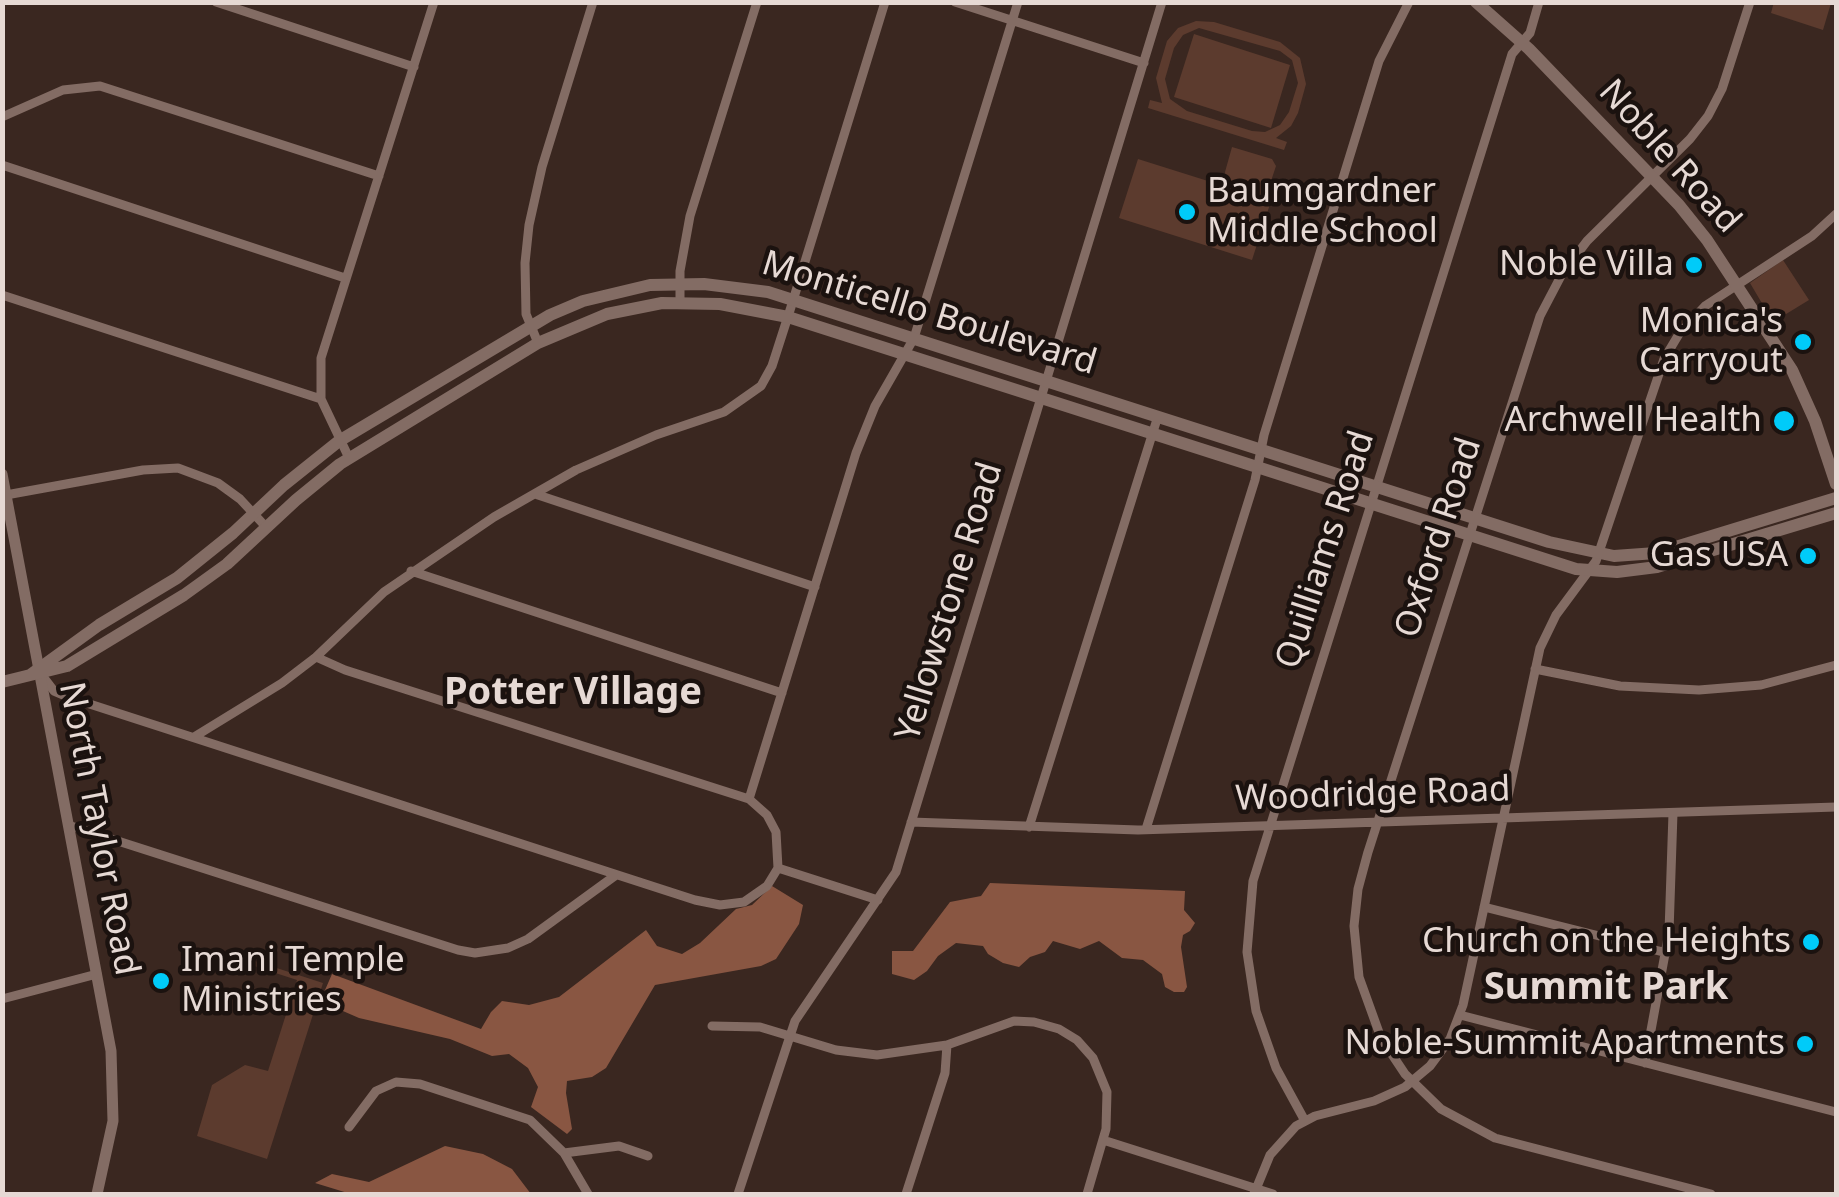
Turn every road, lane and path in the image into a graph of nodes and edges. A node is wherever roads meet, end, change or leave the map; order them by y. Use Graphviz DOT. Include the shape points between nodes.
graph roads {
  1 [pos="216,2"];
  2 [pos="434,2"];
  3 [pos="593,2"];
  4 [pos="757,2"];
  5 [pos="885,2"];
  6 [pos="955,2"];
  7 [pos="1018,2"];
  8 [pos="1162,2"];
  9 [pos="1408,2"];
  10 [pos="1476,2"];
  11 [pos="1539,2"];
  12 [pos="1750,2"];
  13 [pos="1012,21"];
  14 [pos="1521,42"];
  15 [pos="1144,63"];
  16 [pos="414,67"];
  17 [pos="2,117"];
  18 [pos="2,164"];
  19 [pos="379,176"];
  20 [pos="1651,176"];
  21 [pos="1836,214"];
  22 [pos="345,278"];
  23 [pos="680,284"];
  24 [pos="1736,284"];
  25 [pos="2,295"];
  26 [pos="680,303"];
  27 [pos="791,308"];
  28 [pos="528,326"];
  29 [pos="538,343"];
  30 [pos="911,346"];
  31 [pos="1046,380"];
  32 [pos="321,398"];
  33 [pos="1041,398"];
  34 [pos="1158,416"];
  35 [pos="1152,434"];
  36 [pos="339,442"];
  37 [pos="1260,449"];
  38 [pos="349,458"];
  39 [pos="1258,468"];
  40 [pos="2,474"];
  41 [pos="1836,484"];
  42 [pos="1375,486"];
  43 [pos="535,494"];
  44 [pos="6,495"];
  45 [pos="1836,498"];
  46 [pos="1369,504"];
  47 [pos="253,513"];
  48 [pos="1836,513"];
  49 [pos="1474,518"];
  50 [pos="1787,521"];
  51 [pos="266,527"];
  52 [pos="1468,536"];
  53 [pos="1595,562"];
  54 [pos="411,570"];
  55 [pos="815,586"];
  56 [pos="316,658"];
  57 [pos="1836,665"];
  58 [pos="1536,669"];
  59 [pos="37,672"];
  60 [pos="2,682"];
  61 [pos="782,693"];
  62 [pos="194,737"];
  63 [pos="749,799"];
  64 [pos="1836,808"];
  65 [pos="1672,813"];
  66 [pos="1503,818"];
  67 [pos="911,822"];
  68 [pos="1378,822"];
  69 [pos="71,826"];
  70 [pos="1267,826"];
  71 [pos="1030,827"];
  72 [pos="1146,830"];
  73 [pos="778,868"];
  74 [pos="616,875"];
  75 [pos="878,900"];
  76 [pos="1484,907"];
  77 [pos="1667,953"];
  78 [pos="97,974"];
  79 [pos="2,999"];
  80 [pos="1460,1016"];
  81 [pos="712,1026"];
  82 [pos="790,1037"];
  83 [pos="947,1045"];
  84 [pos="1646,1063"];
  85 [pos="1412,1082"];
  86 [pos="1836,1112"];
  87 [pos="1305,1120"];
  88 [pos="349,1127"];
  89 [pos="1103,1140"];
  90 [pos="564,1152"];
  91 [pos="648,1156"];
  92 [pos="1255,1192"];
  93 [pos="96,1194"];
  94 [pos="588,1194"];
  95 [pos="738,1194"];
  96 [pos="906,1194"];
  97 [pos="1087,1194"];
  98 [pos="1273,1194"];
  99 [pos="1712,1194"];
  1 -- 16 [label="street"];
  2 -- 16 [label="street"];
  3 -- 28 [label="street" via="534,200 525,263"];
  4 -- 23 [label="street" via="690,216"];
  5 -- 27 [label="street"];
  6 -- 13 [label="street"];
  7 -- 13 [label="street"];
  8 -- 15 [label="street, Yellowstone Road"];
  9 -- 37 [label="street" via="1379,61"];
  10 -- 14 [label="main road, Noble Road"];
  11 -- 14 [label="street, Quilliams Road"];
  12 -- 20 [label="street, Oxford Road" via="1712,110"];
  13 -- 15 [label="street"];
  13 -- 30 [label="street"];
  14 -- 20 [label="main road, Noble Road"];
  14 -- 42 [label="street, Quilliams Road"];
  15 -- 31 [label="street, Yellowstone Road"];
  16 -- 19 [label="street"];
  17 -- 19 [label="street" via="63,90 100,86"];
  18 -- 22 [label="street"];
  19 -- 22 [label="street"];
  20 -- 24 [label="main road, Noble Road" via="1697,226"];
  20 -- 49 [label="street, Oxford Road" via="1590,237 1547,300"];
  21 -- 24 [label="street"];
  22 -- 32 [label="street" via="321,358"];
  23 -- 26 [label="street"];
  23 -- 27 [label="main road, Monticello Boulevard" via="734,286"];
  23 -- 28 [label="main road, Monticello Boulevard" via="617,291"];
  24 -- 41 [label="main road, Noble Road" via="1797,380"];
  24 -- 53 [label="street" via="1700,311 1667,353"];
  25 -- 32 [label="street"];
  26 -- 27 [label="main road, Monticello Boulevard"];
  26 -- 29 [label="main road, Monticello Boulevard" via="607,314"];
  27 -- 30 [label="main road, Monticello Boulevard"];
  27 -- 43 [label="street" via="768,376 752,396"];
  28 -- 29 [label="street"];
  28 -- 36 [label="main road, Monticello Boulevard"];
  29 -- 38 [label="main road, Monticello Boulevard"];
  30 -- 31 [label="main road, Monticello Boulevard"];
  30 -- 33 [label="main road, Monticello Boulevard"];
  30 -- 55 [label="street" via="862,434"];
  31 -- 33 [label="street, Yellowstone Road"];
  31 -- 34 [label="main road, Monticello Boulevard"];
  32 -- 36 [label="street"];
  33 -- 35 [label="main road, Monticello Boulevard"];
  33 -- 67 [label="street, Yellowstone Road"];
  34 -- 35 [label="street"];
  34 -- 37 [label="main road, Monticello Boulevard"];
  35 -- 39 [label="main road, Monticello Boulevard"];
  35 -- 71 [label="street"];
  36 -- 38 [label="street"];
  36 -- 47 [label="main road, Monticello Boulevard"];
  37 -- 39 [label="street"];
  37 -- 42 [label="main road, Monticello Boulevard"];
  38 -- 51 [label="main road, Monticello Boulevard"];
  39 -- 46 [label="main road, Monticello Boulevard"];
  39 -- 72 [label="street"];
  40 -- 44 [label="street, North Taylor Road"];
  42 -- 46 [label="street, Quilliams Road"];
  42 -- 49 [label="main road, Monticello Boulevard"];
  43 -- 54 [label="street"];
  43 -- 55 [label="street"];
  44 -- 47 [label="street" via="166,468 206,476"];
  44 -- 59 [label="street, North Taylor Road"];
  45 -- 50 [label="main road, Monticello Boulevard"];
  46 -- 52 [label="main road, Monticello Boulevard"];
  46 -- 70 [label="street, Quilliams Road"];
  47 -- 51 [label="street"];
  47 -- 59 [label="main road, Monticello Boulevard" via="178,578"];
  48 -- 50 [label="main road, Monticello Boulevard"];
  49 -- 52 [label="street, Oxford Road"];
  49 -- 53 [label="main road, Monticello Boulevard"];
  50 -- 53 [label="main road, Monticello Boulevard" via="1657,567 1618,572"];
  51 -- 59 [label="main road, Monticello Boulevard" via="202,583 67,666"];
  52 -- 53 [label="main road, Monticello Boulevard" via="1559,565"];
  52 -- 68 [label="street, Oxford Road"];
  53 -- 58 [label="street" via="1549,626"];
  54 -- 56 [label="street"];
  54 -- 61 [label="street"];
  55 -- 61 [label="street"];
  56 -- 62 [label="street"];
  56 -- 63 [label="street"];
  57 -- 58 [label="street" via="1760,685 1684,690 1620,686"];
  58 -- 66 [label="street"];
  59 -- 60 [label="main road, Monticello Boulevard"];
  59 -- 62 [label="street" via="68,697"];
  59 -- 69 [label="street, North Taylor Road"];
  61 -- 63 [label="street"];
  62 -- 74 [label="street"];
  63 -- 73 [label="street" via="776,832"];
  64 -- 65 [label="street, Woodridge Road"];
  65 -- 66 [label="street, Woodridge Road"];
  65 -- 77 [label="street"];
  66 -- 68 [label="street, Woodridge Road"];
  66 -- 76 [label="street"];
  67 -- 71 [label="street, Woodridge Road"];
  67 -- 75 [label="street, Yellowstone Road" via="896,872"];
  68 -- 70 [label="street, Woodridge Road"];
  68 -- 85 [label="street, Oxford Road" via="1358,889 1356,959 1373,1022"];
  69 -- 74 [label="street" via="475,952 528,939"];
  69 -- 78 [label="street, North Taylor Road"];
  70 -- 72 [label="street, Woodridge Road"];
  70 -- 87 [label="street, Quilliams Road" via="1249,900 1248,964 1269,1051"];
  71 -- 72 [label="street, Woodridge Road"];
  73 -- 74 [label="street" via="757,895 727,906"];
  73 -- 75 [label="street"];
  75 -- 82 [label="street, Yellowstone Road" via="803,1007"];
  76 -- 77 [label="street"];
  76 -- 80 [label="street"];
  77 -- 84 [label="street"];
  78 -- 79 [label="street"];
  78 -- 93 [label="street, North Taylor Road" via="114,1108"];
  80 -- 84 [label="street"];
  80 -- 85 [label="street" via="1444,1048"];
  81 -- 82 [label="street" via="753,1026"];
  82 -- 83 [label="street" via="863,1054"];
  82 -- 95 [label="street, Yellowstone Road"];
  83 -- 89 [label="street" via="1014,1021 1064,1032 1089,1052 1102,1075 1108,1110"];
  83 -- 96 [label="street" via="945,1073"];
  84 -- 86 [label="street"];
  85 -- 87 [label="street" via="1374,1101"];
  85 -- 99 [label="street, Oxford Road" via="1452,1116 1495,1138"];
  87 -- 92 [label="street" via="1273,1150"];
  88 -- 90 [label="street" via="376,1091 404,1082 515,1113"];
  89 -- 92 [label="street"];
  89 -- 97 [label="street"];
  90 -- 91 [label="street" via="619,1146"];
  90 -- 94 [label="street"];
  92 -- 98 [label="street"];
}
